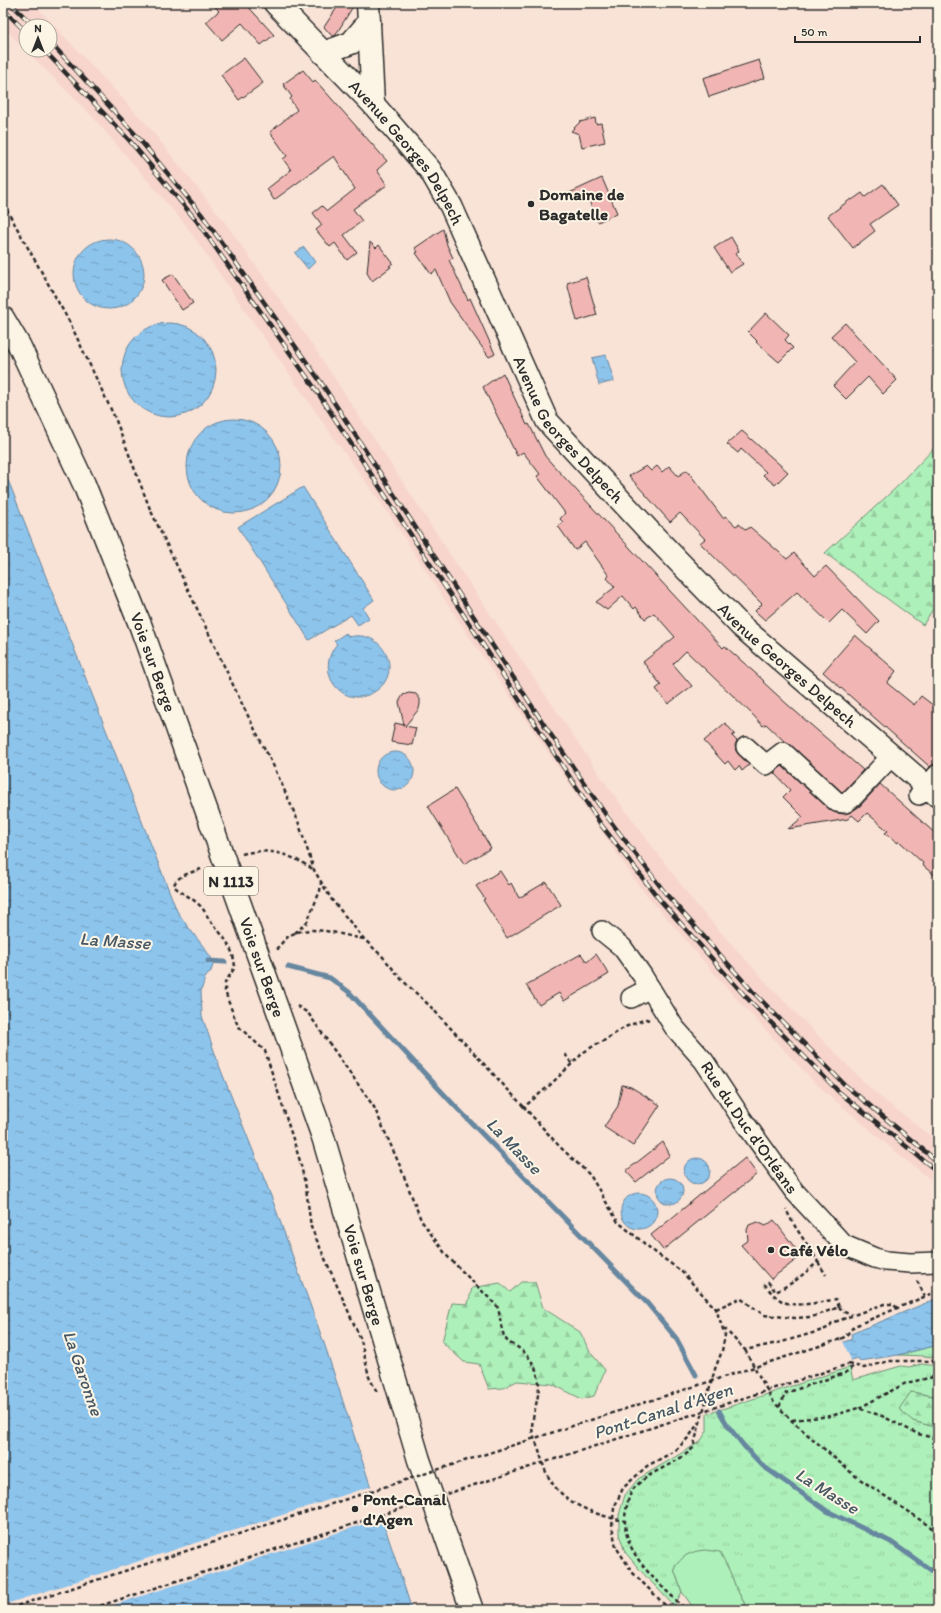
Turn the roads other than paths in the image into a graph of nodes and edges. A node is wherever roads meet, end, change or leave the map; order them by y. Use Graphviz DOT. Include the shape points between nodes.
graph roads {
  1 [pos="276,3"];
  2 [pos="368,13"];
  3 [pos="351,43"];
  4 [pos="323,53"];
  5 [pos="346,78"];
  6 [pos="373,104"];
  7 [pos="3,318"];
  8 [pos="547,421"];
  9 [pos="746,747"];
  10 [pos="884,764"];
  11 [pos="930,788"];
  12 [pos="938,812"];
  13 [pos="602,930"];
  14 [pos="650,988"];
  15 [pos="631,998"];
  16 [pos="938,1262"];
  17 [pos="472,1610"];
  1 -- 4 [label="main road, Avenue Georges Delpech"];
  2 -- 3 [label="main road"];
  2 -- 6 [label="main road"];
  3 -- 4 [label="main road"];
  3 -- 5 [label="main road"];
  4 -- 5 [label="main road, Avenue Georges Delpech"];
  5 -- 6 [label="main road, Avenue Georges Delpech"];
  6 -- 8 [label="main road, Avenue Georges Delpech" via="430,170 451,206"];
  7 -- 17 [label="main road, Voie sur Berge / N 1113" via="19,345 84,484 141,626 323,1137 419,1460"];
  8 -- 10 [label="main road" via="575,466 652,548 746,642"];
  8 -- 11 [label="main road, Avenue Georges Delpech" via="740,626"];
  9 -- 10 [label="lane" via="766,765 783,752 837,802 845,803"];
  10 -- 11 [label="main road"];
  11 -- 12 [label="main road"];
  13 -- 14 [label="lane, Rue du Duc d'Orléans" via="622,947"];
  14 -- 15 [label="lane"];
  14 -- 16 [label="lane, Rue du Duc d'Orléans" via="674,1027 704,1060 742,1119 794,1191 844,1245 886,1261 910,1264"];
}
